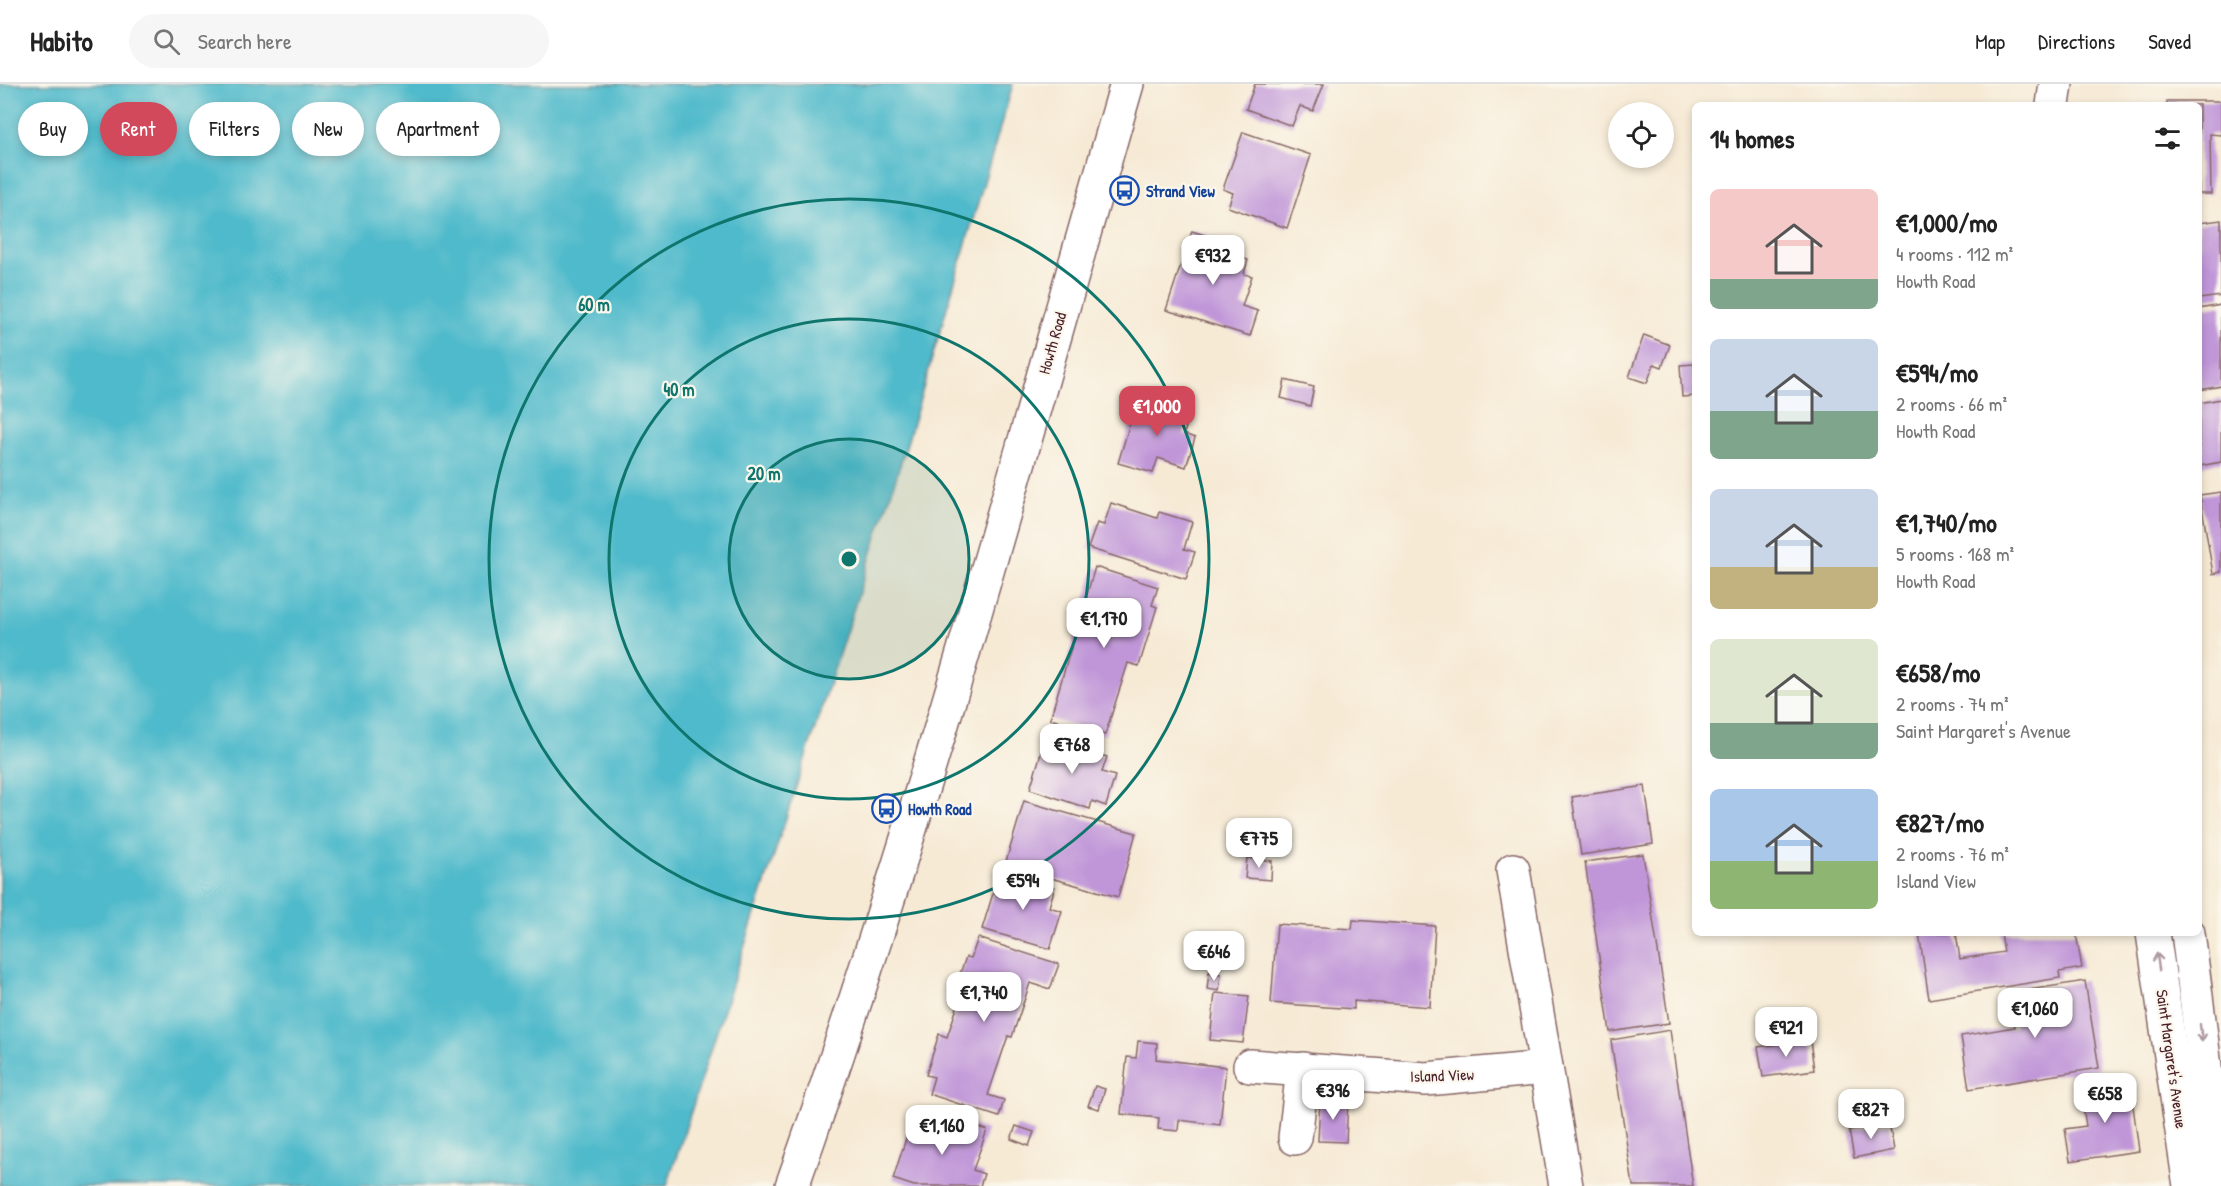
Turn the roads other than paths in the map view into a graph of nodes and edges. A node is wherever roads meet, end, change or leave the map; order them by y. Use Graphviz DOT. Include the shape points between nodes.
graph roads {
  1 [pos="1127,84"];
  2 [pos="2055,84"];
  3 [pos="2054,102"];
  4 [pos="1513,870"];
  5 [pos="2153,936"];
  6 [pos="2188,936"];
  7 [pos="1250,1066"];
  8 [pos="1546,1068"];
  9 [pos="1303,1070"];
  10 [pos="1295,1138"];
  11 [pos="792,1186"];
  12 [pos="1566,1186"];
  13 [pos="2190,1186"];
  14 [pos="2220,1186"];
  1 -- 11 [label="street, Howth Road" via="918,807"];
  2 -- 3 [label="street"];
  4 -- 8 [label="street"];
  13 -- 5 [label="street, Saint Margaret's Avenue, one-way"];
  6 -- 14 [label="street, Saint Margaret's Avenue, one-way"];
  7 -- 9 [label="street, Island View"];
  8 -- 9 [label="street, Island View" via="1426,1079"];
  8 -- 12 [label="street"];
  9 -- 10 [label="street"];
}
